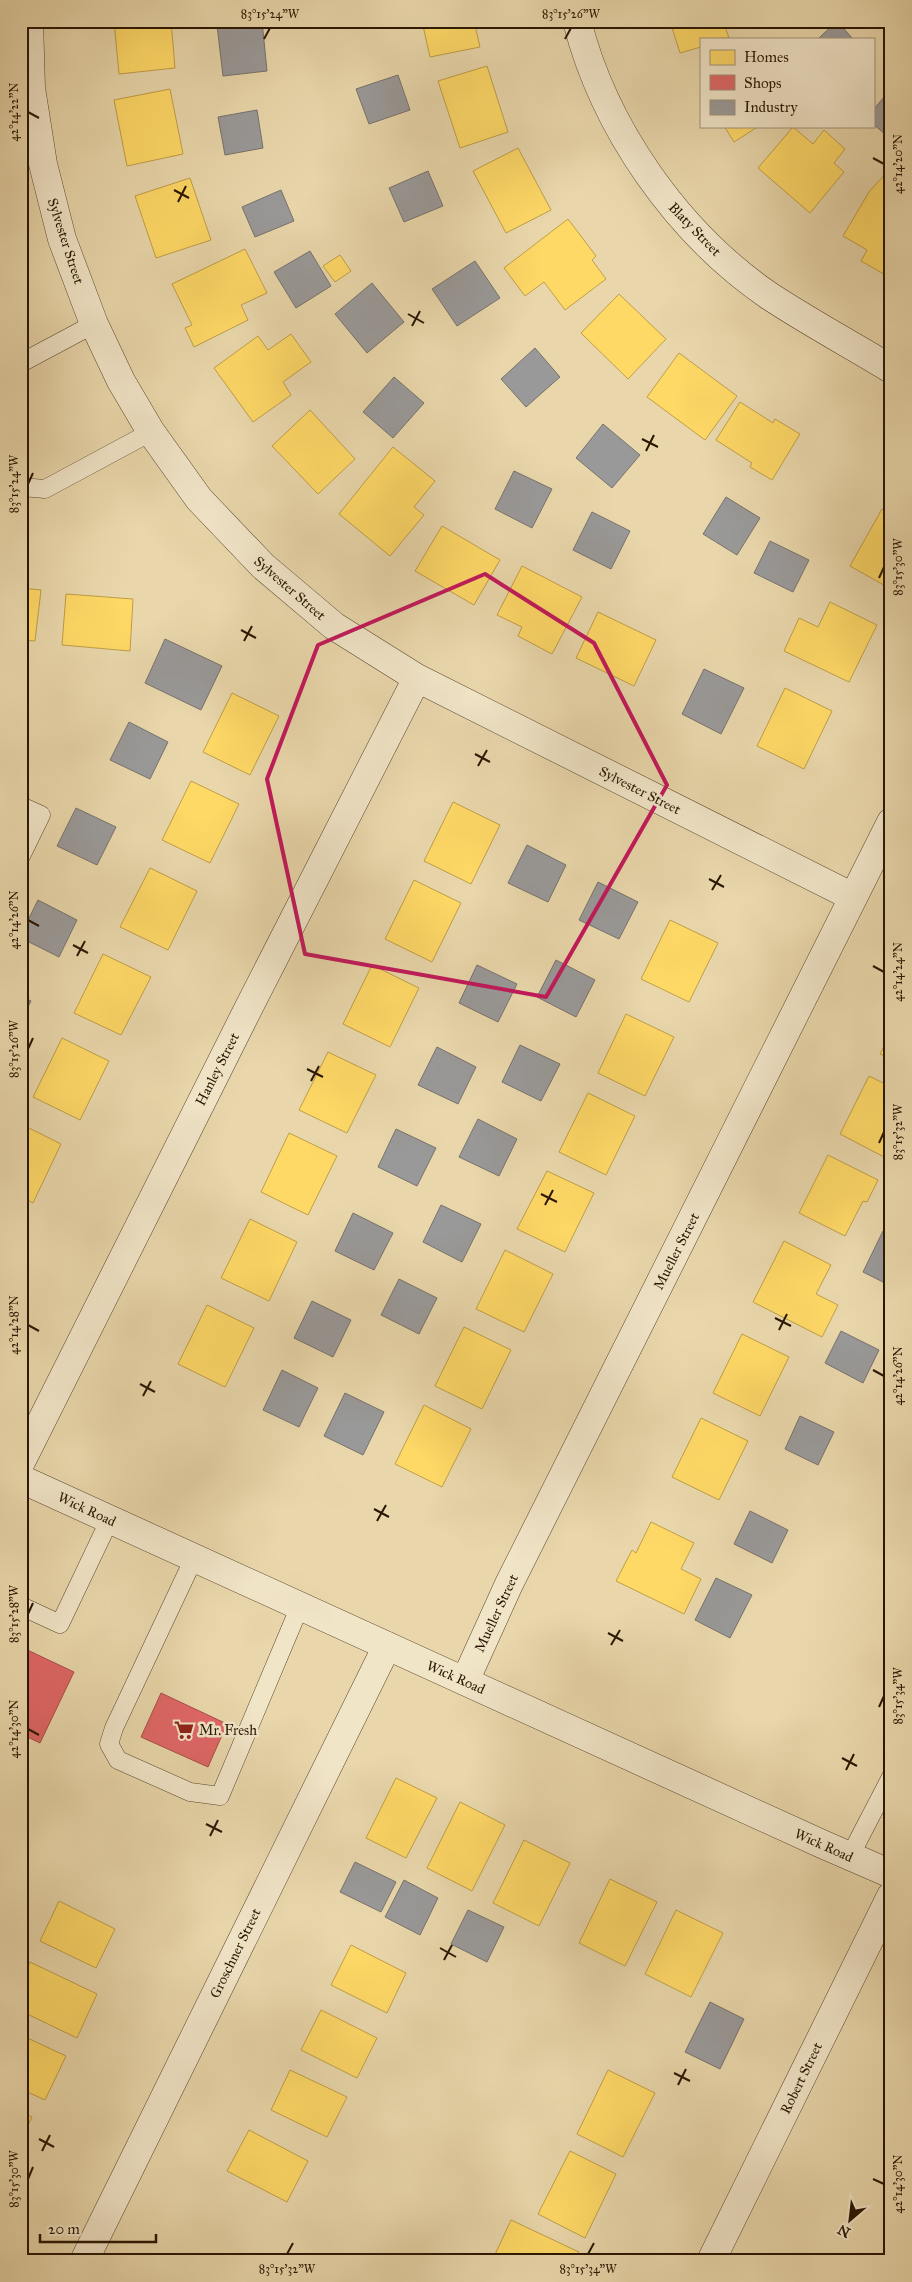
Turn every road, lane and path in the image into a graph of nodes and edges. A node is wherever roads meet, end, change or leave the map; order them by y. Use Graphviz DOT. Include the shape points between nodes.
graph roads {
  1 [pos="29,21"];
  2 [pos="577,21"];
  3 [pos="94,324"];
  4 [pos="21,363"];
  5 [pos="891,369"];
  6 [pos="151,432"];
  7 [pos="21,487"];
  8 [pos="417,678"];
  9 [pos="21,806"];
  10 [pos="891,822"];
  11 [pos="21,856"];
  12 [pos="854,897"];
  13 [pos="21,1462"];
  14 [pos="21,1479"];
  15 [pos="110,1519"];
  16 [pos="194,1558"];
  17 [pos="21,1606"];
  18 [pos="300,1606"];
  19 [pos="387,1646"];
  20 [pos="465,1681"];
  21 [pos="891,1777"];
  22 [pos="850,1856"];
  23 [pos="891,1874"];
  24 [pos="891,1896"];
  25 [pos="84,2261"];
  26 [pos="711,2261"];
  1 -- 3 [label="street, Sylvester Street" via="31,88 43,164 62,239"];
  2 -- 5 [label="street, Blaty Street" via="600,90 620,130 670,203 710,247 767,294"];
  3 -- 4 [label="lane"];
  3 -- 6 [label="street, Sylvester Street" via="121,381"];
  6 -- 7 [label="lane" via="45,489"];
  6 -- 8 [label="street, Sylvester Street" via="199,498 263,566 334,626"];
  8 -- 12 [label="street, Sylvester Street"];
  8 -- 13 [label="street, Hanley Street"];
  9 -- 11 [label="lane" via="41,815"];
  10 -- 12 [label="street, Mueller Street"];
  12 -- 20 [label="street, Mueller Street" via="509,1584"];
  14 -- 15 [label="street, Wick Road"];
  15 -- 16 [label="street, Wick Road"];
  15 -- 17 [label="lane" via="60,1624"];
  16 -- 18 [label="street, Wick Road"];
  16 -- 18 [label="lane" via="114,1728 109,1744 118,1760 190,1792 220,1796"];
  18 -- 19 [label="street, Wick Road"];
  19 -- 20 [label="street, Wick Road"];
  19 -- 25 [label="street, Groschner Street"];
  20 -- 22 [label="street, Wick Road"];
  21 -- 22 [label="lane"];
  22 -- 23 [label="street, Wick Road"];
  24 -- 26 [label="street, Robert Street"];
}
